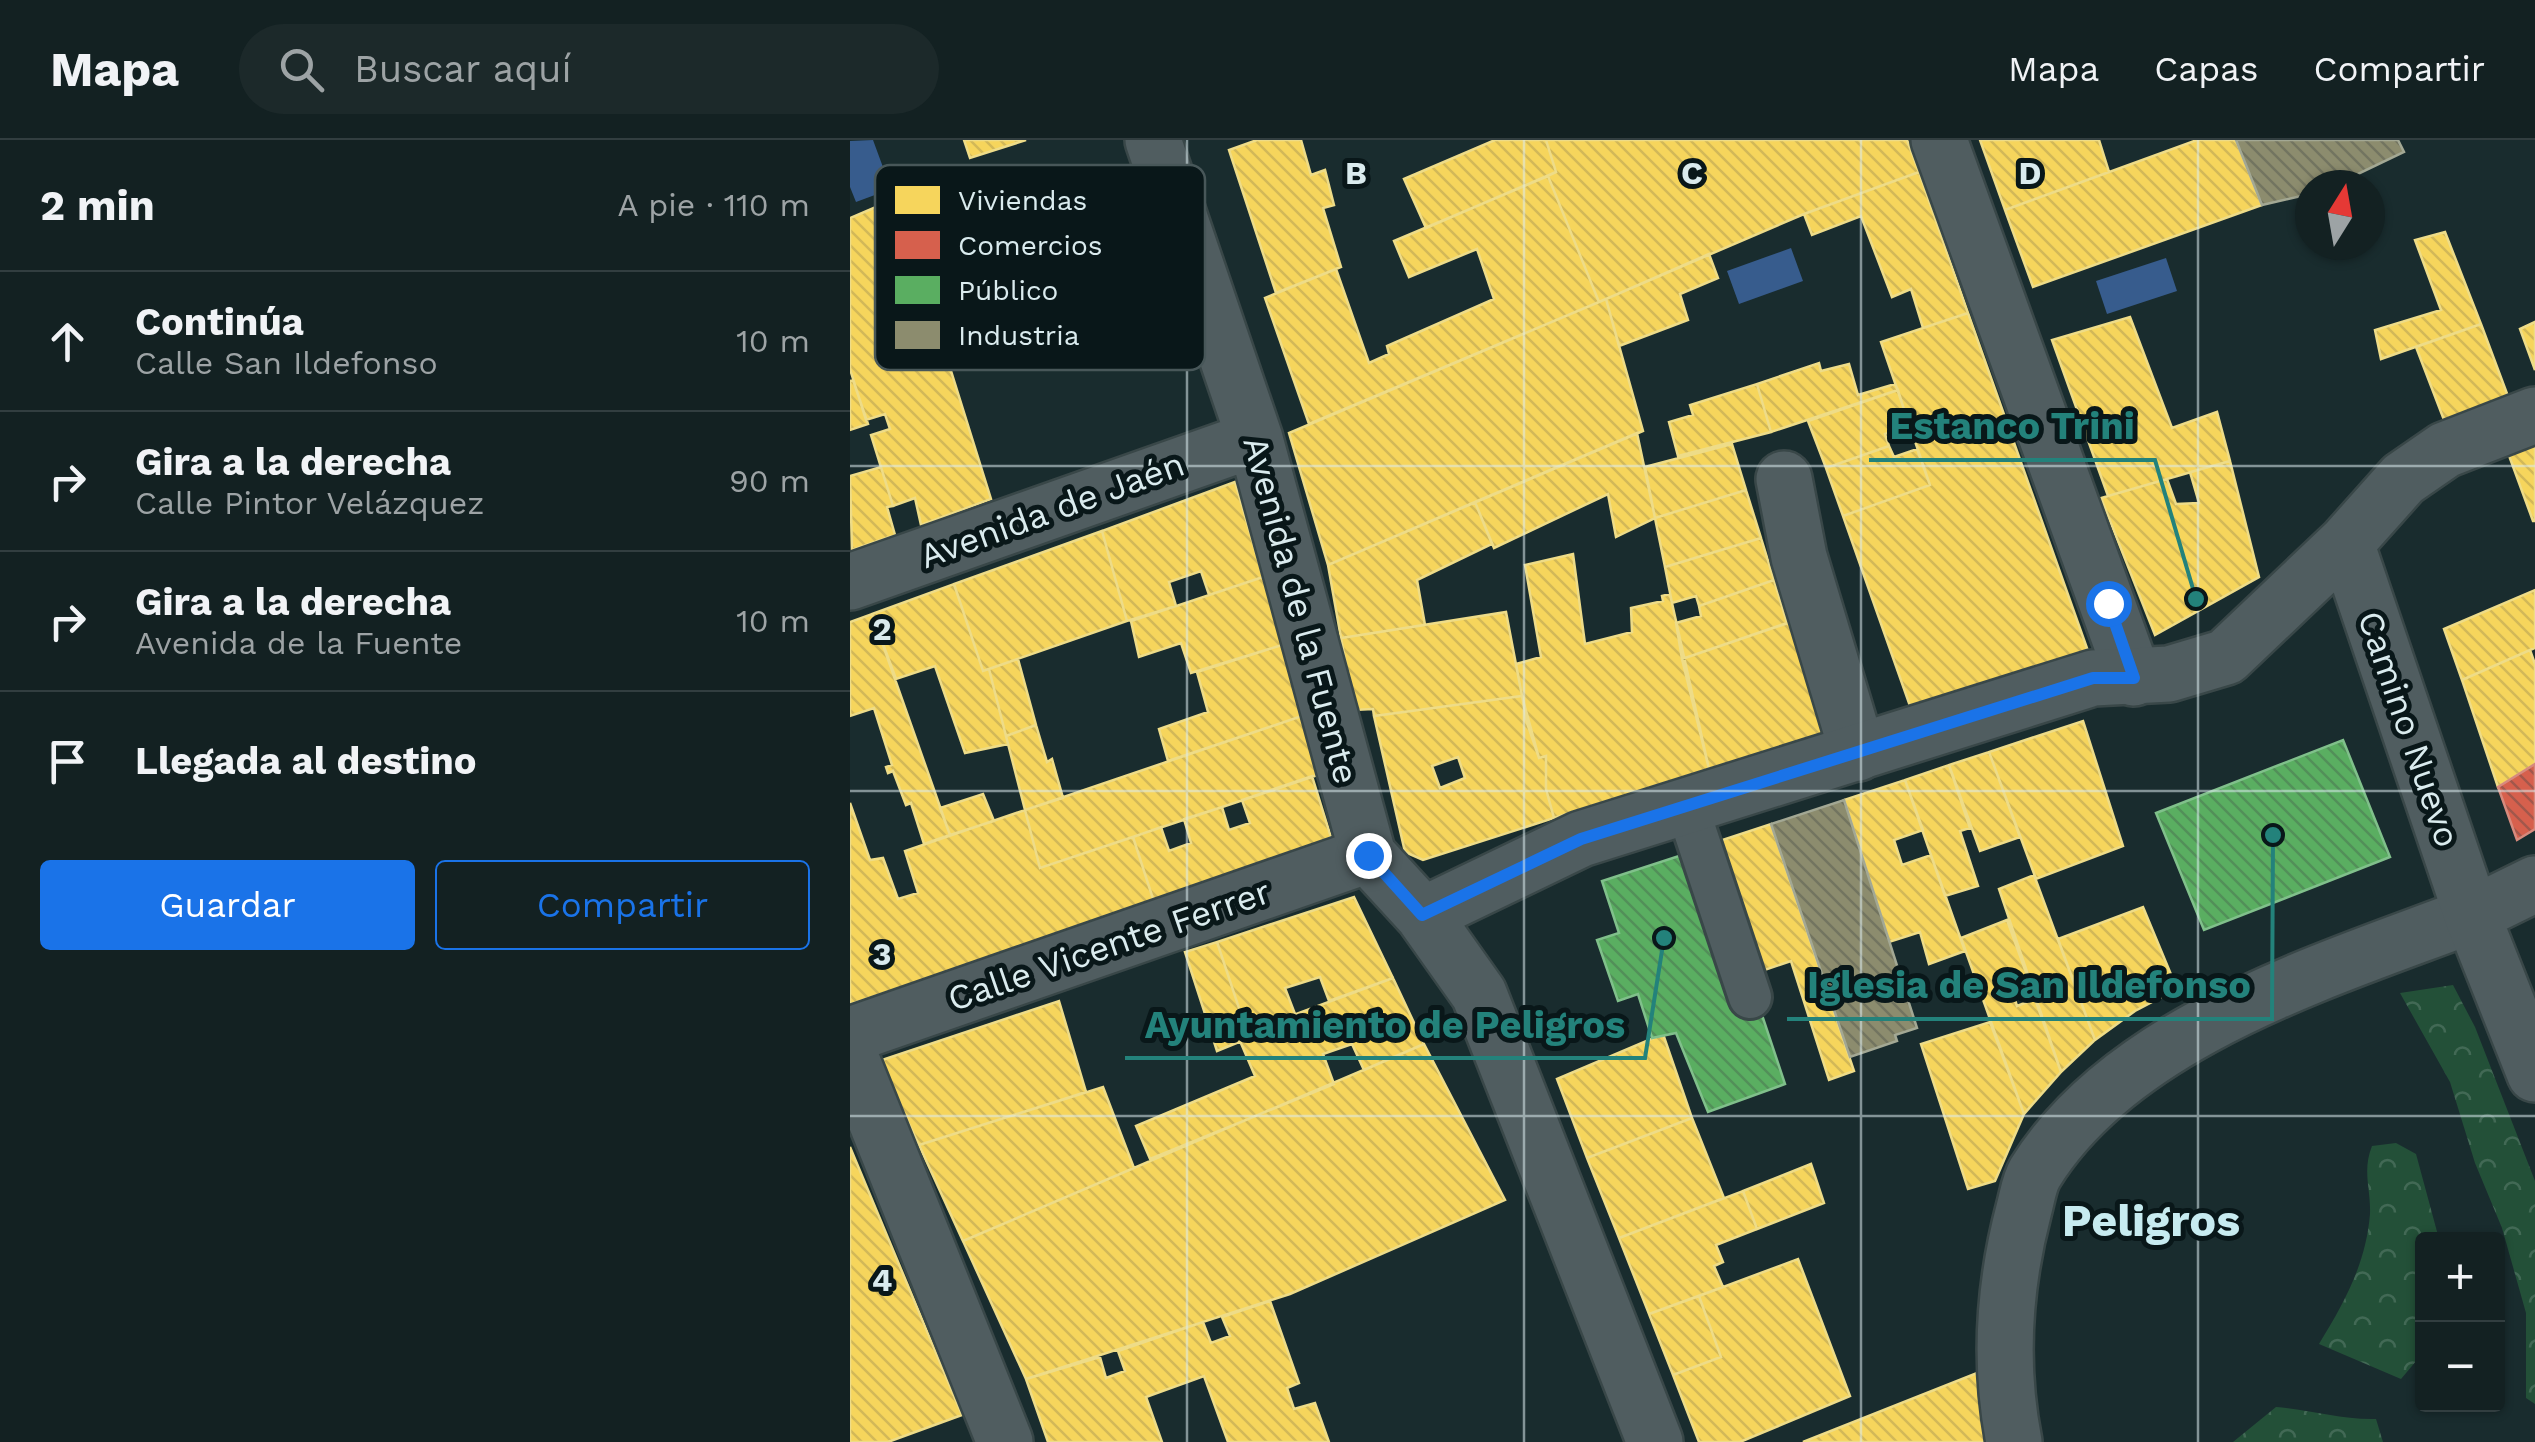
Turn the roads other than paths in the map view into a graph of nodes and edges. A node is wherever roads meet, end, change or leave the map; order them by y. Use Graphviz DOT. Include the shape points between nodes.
graph roads {
  1 [pos="1153,140"];
  2 [pos="1939,140"];
  3 [pos="1161,165"];
  4 [pos="1205,294"];
  5 [pos="2535,415"];
  6 [pos="1254,439"];
  7 [pos="1784,479"];
  8 [pos="2346,543"];
  9 [pos="850,582"];
  10 [pos="2134,678"];
  11 [pos="1858,754"];
  12 [pos="1688,807"];
  13 [pos="1368,855"];
  14 [pos="2535,884"];
  15 [pos="1422,915"];
  16 [pos="2472,915"];
  17 [pos="1750,997"];
  18 [pos="850,1035"];
  19 [pos="850,1056"];
  20 [pos="2535,1074"];
  21 [pos="997,1440"];
  22 [pos="1655,1442"];
  23 [pos="2014,1442"];
  1 -- 3 [label="street, Avenida de la Fuente"];
  2 -- 10 [label="street"];
  4 -- 6 [label="street, Avenida de la Fuente"];
  5 -- 8 [label="street" via="2446,450 2403,479"];
  6 -- 9 [label="street, Avenida de Jaén"];
  6 -- 13 [label="street, Avenida de la Fuente"];
  7 -- 11 [label="street" via="1799,557"];
  8 -- 10 [label="street" via="2226,656"];
  8 -- 16 [label="street, Camino Nuevo"];
  10 -- 11 [label="street" via="2093,678"];
  11 -- 12 [label="street"];
  12 -- 15 [label="street" via="1581,839"];
  12 -- 17 [label="street"];
  13 -- 15 [label="street, Avenida de la Fuente"];
  13 -- 18 [label="street, Calle Vicente Ferrer"];
  14 -- 16 [label="street"];
  15 -- 22 [label="street, Avenida de la Fuente" via="1479,994"];
  16 -- 20 [label="street, Camino Nuevo"];
  16 -- 23 [label="street" via="2290,986 2162,1050 2093,1102 2033,1176 2010,1263 2004,1392"];
  19 -- 21 [label="street"];
}
